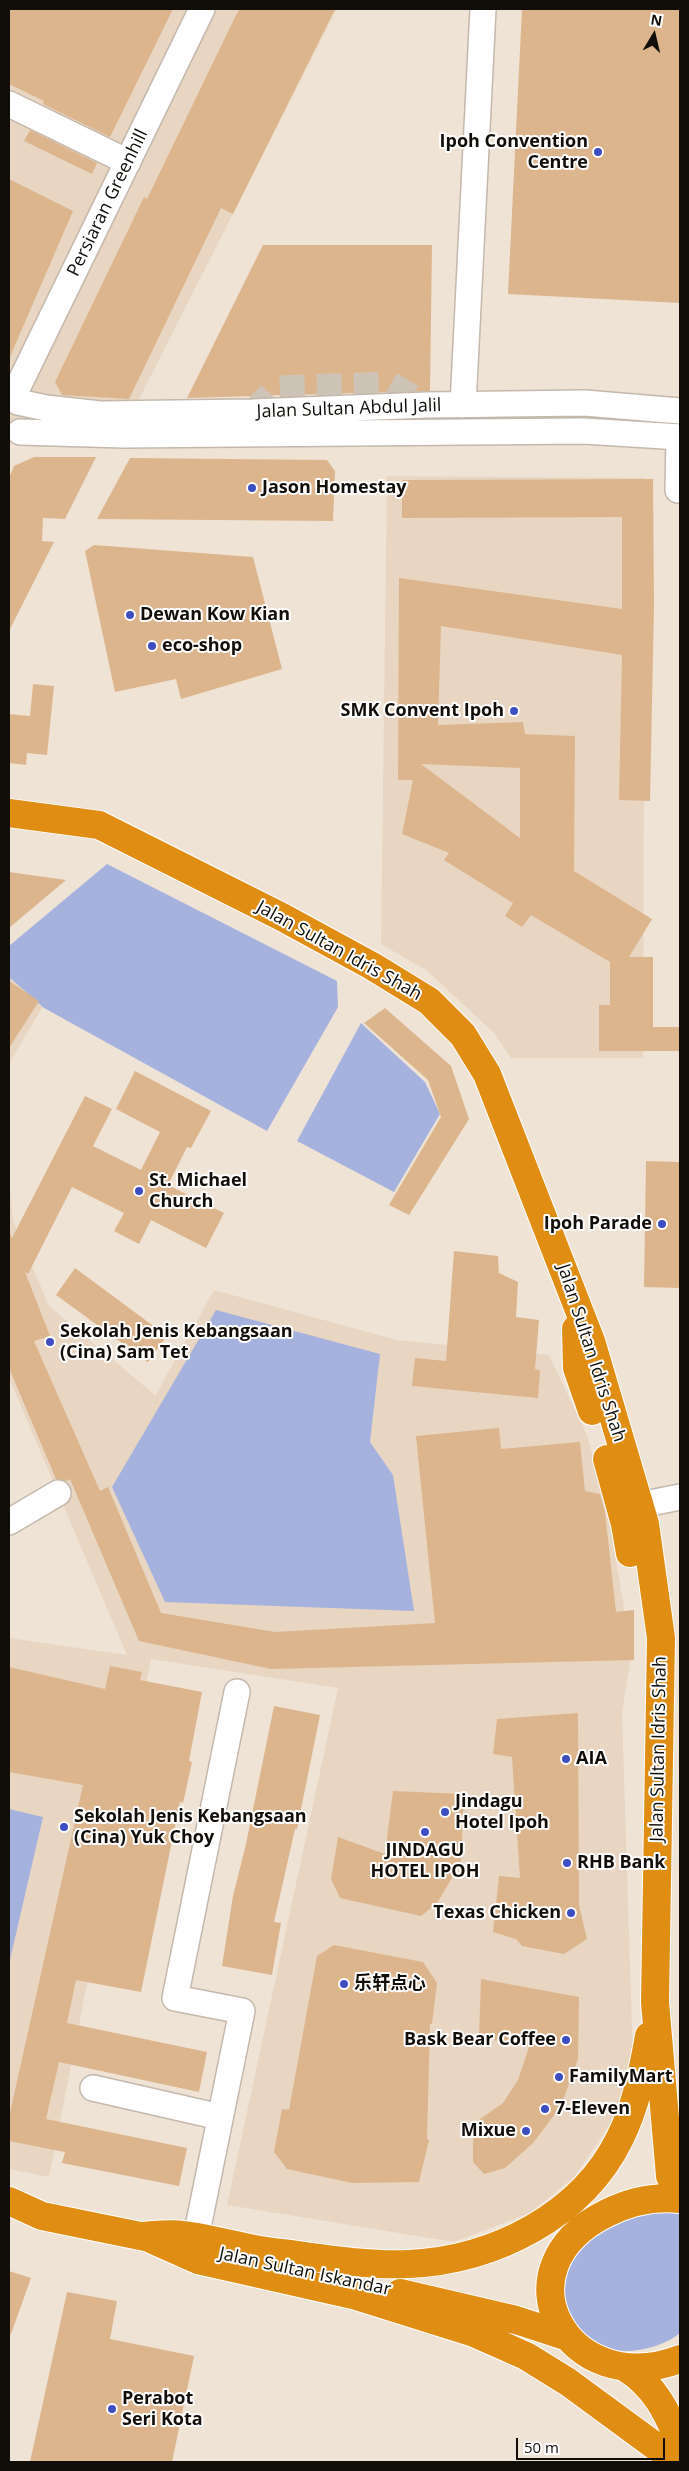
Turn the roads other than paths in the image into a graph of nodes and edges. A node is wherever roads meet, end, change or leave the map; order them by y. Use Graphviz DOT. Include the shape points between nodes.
graph roads {
  1 [pos="202,9"];
  2 [pos="483,9"];
  3 [pos="9,104"];
  4 [pos="128,162"];
  5 [pos="13,398"];
  6 [pos="464,405"];
  7 [pos="680,411"];
  8 [pos="14,437"];
  9 [pos="680,437"];
  10 [pos="678,490"];
  11 [pos="9,813"];
  12 [pos="575,1300"];
  13 [pos="58,1493"];
  14 [pos="680,1497"];
  15 [pos="640,1505"];
  16 [pos="9,1522"];
  17 [pos="659,1615"];
  18 [pos="237,1692"];
  19 [pos="655,2002"];
  20 [pos="93,2088"];
  21 [pos="220,2118"];
  22 [pos="680,2198"];
  23 [pos="9,2201"];
  24 [pos="42,2216"];
  25 [pos="9,2220"];
  26 [pos="142,2236"];
  27 [pos="196,2237"];
  28 [pos="565,2336"];
  29 [pos="680,2359"];
  30 [pos="626,2368"];
  31 [pos="680,2444"];
  32 [pos="677,2462"];
  1 -- 4 [label="street, Persiaran Greenhill"];
  2 -- 6 [label="street"];
  3 -- 4 [label="street"];
  4 -- 5 [label="street, Persiaran Greenhill"];
  5 -- 6 [label="street, Jalan Sultan Abdul Jalil" via="46,408 100,414"];
  5 -- 8 [label="street" via="24,417"];
  6 -- 7 [label="street, Jalan Sultan Abdul Jalil" via="585,403"];
  8 -- 9 [label="street, Jalan Sultan Abdul Jalil" via="584,430"];
  9 -- 10 [label="street"];
  11 -- 12 [label="highway, Jalan Sultan Idris Shah" via="99,825 282,917 428,1001 463,1036 487,1074"];
  12 -- 15 [label="highway, Jalan Sultan Idris Shah" via="591,1341"];
  12 -- 17 [label="highway" via="577,1368 600,1434 625,1524 634,1582"];
  13 -- 16 [label="street"];
  14 -- 15 [label="street"];
  15 -- 17 [label="highway, Jalan Sultan Idris Shah"];
  17 -- 19 [label="highway, Jalan Sultan Idris Shah"];
  18 -- 21 [label="street" via="175,1998 242,2011"];
  19 -- 22 [label="highway, Jalan Sultan Idris Shah" via="670,2176"];
  19 -- 27 [label="highway" via="635,2099 612,2153 578,2196 528,2231 466,2255 408,2264 278,2253"];
  20 -- 21 [label="street"];
  21 -- 27 [label="street"];
  22 -- 28 [label="highway" via="650,2198 619,2207 591,2221 569,2240 556,2263 550,2291 552,2308"];
  23 -- 24 [label="highway, Jalan Sultan Iskandar"];
  24 -- 25 [label="highway, Jalan Sultan Iskandar"];
  24 -- 26 [label="highway, Jalan Sultan Iskandar"];
  26 -- 27 [label="highway"];
  26 -- 28 [label="highway, Jalan Sultan Iskandar" via="418,2296 516,2320"];
  26 -- 32 [label="highway" via="198,2260 354,2295 474,2333 526,2356 568,2382"];
  28 -- 30 [label="highway" via="590,2355"];
  29 -- 30 [label="highway" via="655,2367"];
  30 -- 31 [label="highway" via="640,2376 657,2395"];
}
